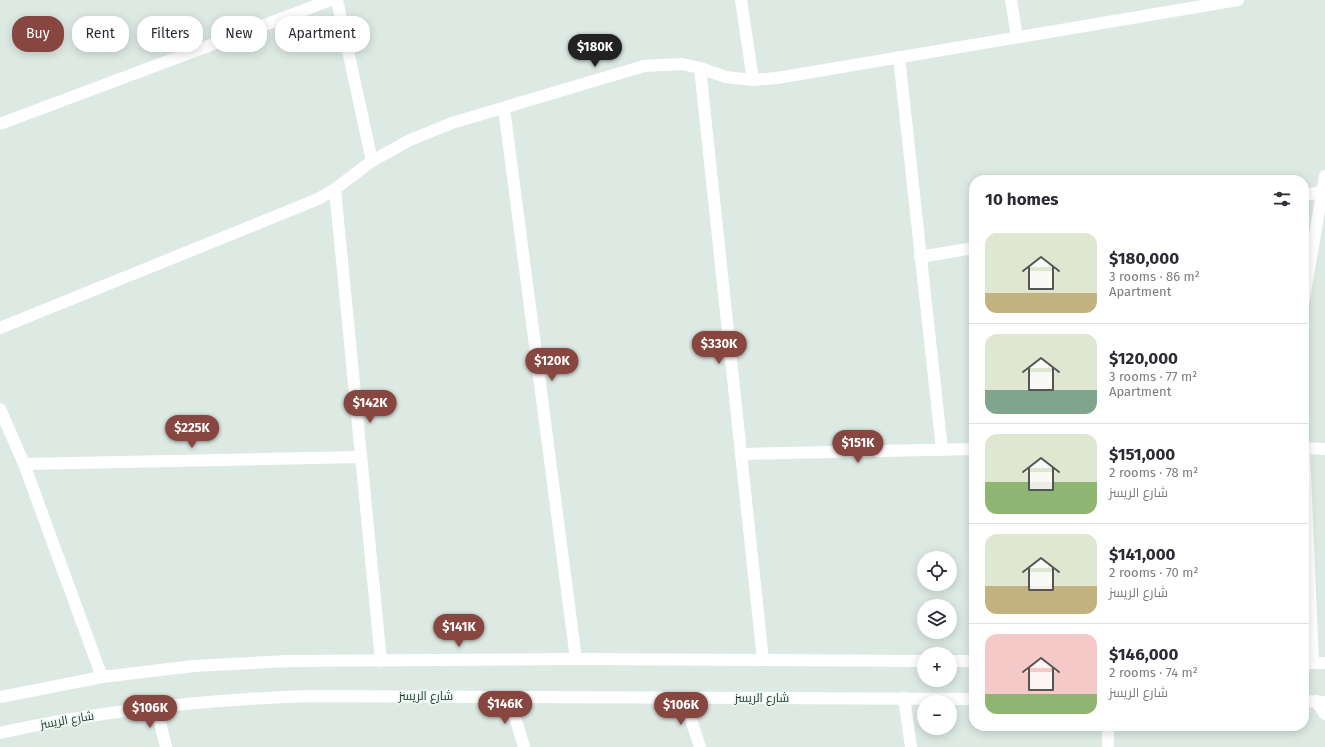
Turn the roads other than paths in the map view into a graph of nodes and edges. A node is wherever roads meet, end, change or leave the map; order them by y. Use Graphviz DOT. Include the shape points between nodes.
graph roads {
  1 [pos="331,0"];
  2 [pos="337,0"];
  3 [pos="741,0"];
  4 [pos="1011,0"];
  5 [pos="1238,0"];
  6 [pos="1017,37"];
  7 [pos="899,57"];
  8 [pos="700,68"];
  9 [pos="753,80"];
  10 [pos="504,108"];
  11 [pos="0,124"];
  12 [pos="372,161"];
  13 [pos="1325,176"];
  14 [pos="335,189"];
  15 [pos="1322,192"];
  16 [pos="1309,194"];
  17 [pos="969,249"];
  18 [pos="920,257"];
  19 [pos="1309,269"];
  20 [pos="0,328"];
  21 [pos="0,409"];
  22 [pos="1325,448"];
  23 [pos="969,449"];
  24 [pos="1309,449"];
  25 [pos="942,450"];
  26 [pos="741,454"];
  27 [pos="361,457"];
  28 [pos="24,464"];
  29 [pos="1309,556"];
  30 [pos="576,659"];
  31 [pos="763,660"];
  32 [pos="381,661"];
  33 [pos="917,661"];
  34 [pos="957,661"];
  35 [pos="969,661"];
  36 [pos="1314,663"];
  37 [pos="102,677"];
  38 [pos="0,697"];
  39 [pos="509,697"];
  40 [pos="684,698"];
  41 [pos="904,698"];
  42 [pos="969,699"];
  43 [pos="1315,702"];
  44 [pos="156,706"];
  45 [pos="1325,714"];
  46 [pos="1108,731"];
  47 [pos="0,733"];
  48 [pos="166,747"];
  49 [pos="524,747"];
  50 [pos="700,747"];
  51 [pos="911,747"];
  52 [pos="1108,747"];
  1 -- 11 [label="street"];
  2 -- 12 [label="street"];
  3 -- 9 [label="street"];
  4 -- 6 [label="street"];
  5 -- 6 [label="street"];
  6 -- 7 [label="street"];
  7 -- 9 [label="street"];
  7 -- 18 [label="street"];
  8 -- 9 [label="street" via="726,77"];
  8 -- 10 [label="street" via="682,64 644,66"];
  8 -- 26 [label="street"];
  10 -- 12 [label="street" via="452,123 410,140"];
  10 -- 30 [label="street"];
  12 -- 14 [label="street"];
  13 -- 15 [label="street"];
  14 -- 20 [label="street" via="299,207"];
  14 -- 27 [label="street"];
  15 -- 16 [label="street"];
  15 -- 19 [label="street"];
  17 -- 18 [label="street"];
  18 -- 25 [label="street"];
  21 -- 28 [label="street"];
  22 -- 24 [label="street"];
  23 -- 25 [label="street"];
  25 -- 26 [label="street"];
  26 -- 31 [label="street"];
  27 -- 28 [label="street"];
  27 -- 32 [label="street"];
  28 -- 37 [label="street"];
  29 -- 36 [label="street"];
  30 -- 31 [label="street"];
  30 -- 32 [label="street"];
  31 -- 33 [label="street"];
  32 -- 37 [label="street" via="288,661 194,666"];
  34 -- 35 [label="street"];
  37 -- 38 [label="street"];
  39 -- 40 [label="street, شارع الريسز"];
  39 -- 44 [label="street, شارع الريسز" via="308,696"];
  39 -- 49 [label="street"];
  40 -- 41 [label="street, شارع الريسز"];
  40 -- 50 [label="street"];
  41 -- 42 [label="street, شارع الريسز"];
  41 -- 51 [label="street"];
  43 -- 45 [label="street"];
  44 -- 47 [label="street, شارع الريسز" via="92,715"];
  44 -- 48 [label="street"];
  46 -- 52 [label="street"];
}
